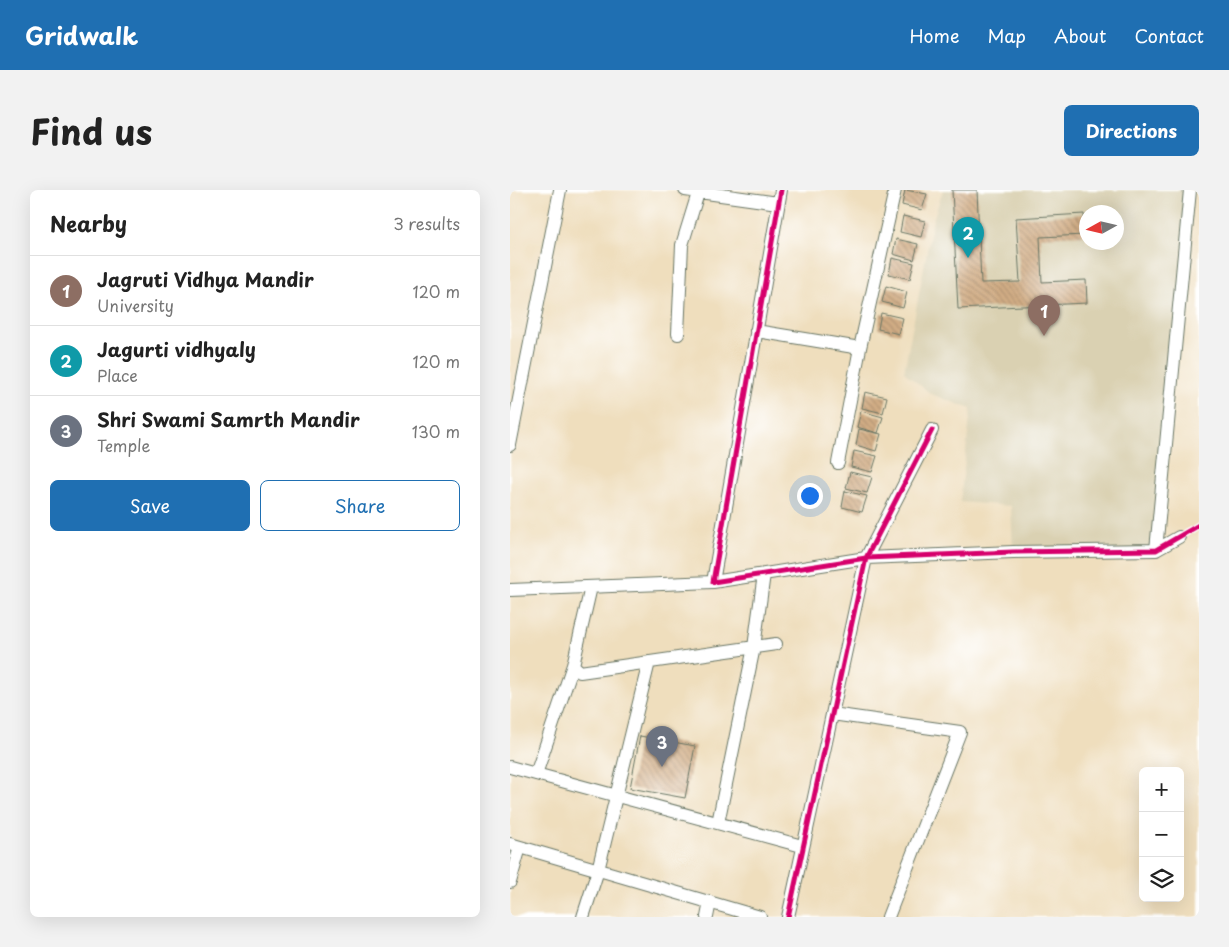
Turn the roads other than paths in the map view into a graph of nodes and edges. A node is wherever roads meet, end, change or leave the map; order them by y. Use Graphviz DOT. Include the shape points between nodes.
graph roads {
  1 [pos="560,190"];
  2 [pos="685,190"];
  3 [pos="895,190"];
  4 [pos="1190,190"];
  5 [pos="699,191"];
  6 [pos="780,196"];
  7 [pos="756,331"];
  8 [pos="678,334"];
  9 [pos="860,348"];
  10 [pos="932,430"];
  11 [pos="510,445"];
  12 [pos="838,463"];
  13 [pos="1179,537"];
  14 [pos="1156,550"];
  15 [pos="866,558"];
  16 [pos="764,574"];
  17 [pos="713,582"];
  18 [pos="591,587"];
  19 [pos="510,590"];
  20 [pos="776,644"];
  21 [pos="754,647"];
  22 [pos="649,662"];
  23 [pos="573,665"];
  24 [pos="832,714"];
  25 [pos="510,767"];
  26 [pos="536,774"];
  27 [pos="616,795"];
  28 [pos="718,823"];
  29 [pos="515,846"];
  30 [pos="802,846"];
  31 [pos="598,870"];
  32 [pos="510,882"];
  33 [pos="710,902"];
  34 [pos="584,917"];
  35 [pos="707,917"];
  36 [pos="760,917"];
  37 [pos="788,917"];
  38 [pos="888,917"];
  1 -- 11 [label="street"];
  2 -- 5 [label="street"];
  3 -- 9 [label="street"];
  4 -- 14 [label="street"];
  5 -- 6 [label="street"];
  5 -- 8 [label="street" via="682,245"];
  6 -- 7 [label="street"];
  7 -- 9 [label="street"];
  7 -- 17 [label="street"];
  9 -- 12 [label="street"];
  10 -- 15 [label="street"];
  13 -- 14 [label="street"];
  14 -- 15 [label="street"];
  15 -- 16 [label="street"];
  15 -- 24 [label="street"];
  16 -- 17 [label="street"];
  16 -- 21 [label="street"];
  17 -- 18 [label="street"];
  18 -- 19 [label="street"];
  18 -- 23 [label="street"];
  20 -- 21 [label="street"];
  21 -- 22 [label="street"];
  21 -- 28 [label="street"];
  22 -- 23 [label="street" via="580,672"];
  22 -- 27 [label="street"];
  23 -- 26 [label="street"];
  24 -- 30 [label="street"];
  24 -- 38 [label="street" via="960,732"];
  25 -- 26 [label="street"];
  26 -- 27 [label="street"];
  27 -- 28 [label="street"];
  27 -- 31 [label="street"];
  28 -- 30 [label="street"];
  29 -- 31 [label="street"];
  29 -- 32 [label="street"];
  30 -- 37 [label="street"];
  31 -- 33 [label="street"];
  31 -- 34 [label="street"];
  33 -- 35 [label="street"];
  33 -- 36 [label="street"];
}
